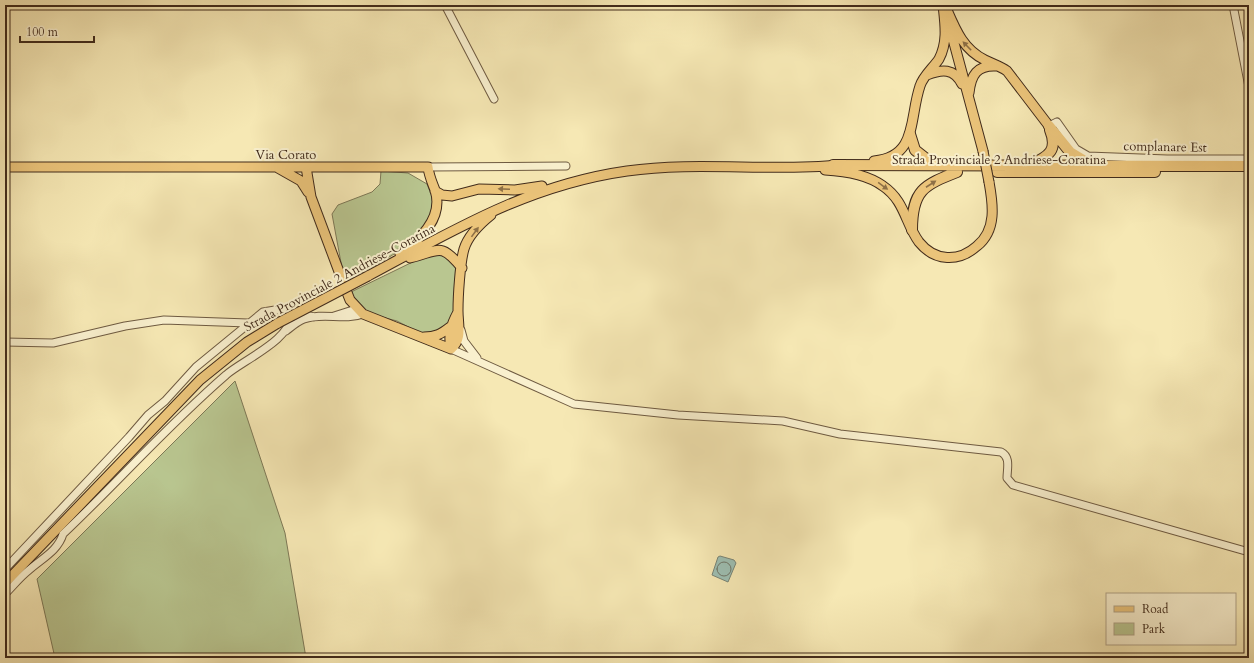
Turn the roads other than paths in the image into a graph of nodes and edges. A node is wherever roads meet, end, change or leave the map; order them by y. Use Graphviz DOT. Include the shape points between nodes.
graph roads {
  1 [pos="445,5"];
  2 [pos="944,5"];
  3 [pos="1233,5"];
  4 [pos="1000,66"];
  5 [pos="927,75"];
  6 [pos="1249,87"];
  7 [pos="968,98"];
  8 [pos="494,99"];
  9 [pos="1049,126"];
  10 [pos="910,134"];
  11 [pos="1249,159"];
  12 [pos="934,165"];
  13 [pos="1030,165"];
  14 [pos="1094,165"];
  15 [pos="566,166"];
  16 [pos="1249,166"];
  17 [pos="5,167"];
  18 [pos="275,167"];
  19 [pos="306,167"];
  20 [pos="428,167"];
  21 [pos="833,168"];
  22 [pos="957,172"];
  23 [pos="1249,173"];
  24 [pos="301,181"];
  25 [pos="571,182"];
  26 [pos="435,191"];
  27 [pos="311,197"];
  28 [pos="513,202"];
  29 [pos="912,230"];
  30 [pos="392,263"];
  31 [pos="462,268"];
  32 [pos="378,271"];
  33 [pos="348,296"];
  34 [pos="285,310"];
  35 [pos="359,312"];
  36 [pos="458,312"];
  37 [pos="340,313"];
  38 [pos="314,317"];
  39 [pos="332,317"];
  40 [pos="248,323"];
  41 [pos="460,326"];
  42 [pos="450,327"];
  43 [pos="286,331"];
  44 [pos="419,337"];
  45 [pos="5,342"];
  46 [pos="451,349"];
  47 [pos="480,361"];
  48 [pos="1249,552"];
  49 [pos="5,568"];
  50 [pos="5,583"];
  51 [pos="5,594"];
  1 -- 8 [label="street"];
  4 -- 2 [label="main road, one-way" via="984,60 963,43"];
  2 -- 5 [label="main road" via="945,44 939,59"];
  2 -- 7 [label="main road"];
  3 -- 6 [label="street"];
  4 -- 7 [label="main road" via="982,67 974,73"];
  4 -- 9 [label="main road" via="1007,71"];
  5 -- 7 [label="main road" via="941,70 951,72 958,77"];
  5 -- 10 [label="main road" via="919,88"];
  7 -- 29 [label="main road, bridge" via="989,182 993,211 990,228 982,242 967,255 953,258 940,256 924,246"];
  9 -- 11 [label="street, complanare Est" via="1057,122 1076,149 1088,156"];
  9 -- 13 [label="highway" via="1053,138 1050,153"];
  9 -- 14 [label="highway" via="1070,152"];
  10 -- 12 [label="highway" via="916,150"];
  10 -- 21 [label="main road" via="903,148 884,160"];
  12 -- 13 [label="highway, Strada Provinciale 2 Andriese-Coratina"];
  12 -- 21 [label="highway, Strada Provinciale 2 Andriese-Coratina"];
  13 -- 14 [label="highway, Strada Provinciale 2 Andriese-Coratina"];
  14 -- 16 [label="highway, Strada Provinciale 2 Andriese-Coratina"];
  15 -- 20 [label="street, Via Corato"];
  17 -- 18 [label="main road, Via Corato"];
  18 -- 19 [label="main road, Via Corato"];
  18 -- 24 [label="main road"];
  19 -- 20 [label="main road, Via Corato"];
  19 -- 24 [label="main road" via="300,175"];
  19 -- 27 [label="main road"];
  20 -- 26 [label="main road"];
  21 -- 22 [label="highway, Strada Provinciale 2 Andriese-Coratina"];
  21 -- 25 [label="main road, Strada Provinciale 2 Andriese-Coratina" via="750,166 650,169"];
  21 -- 29 [label="main road, one-way" via="871,179 884,186 904,210"];
  22 -- 23 [label="highway, Strada Provinciale 2 Andriese-Coratina"];
  29 -- 22 [label="highway, one-way" via="912,210 926,186"];
  24 -- 27 [label="main road"];
  25 -- 26 [label="main road, one-way" via="515,190 479,189 452,196"];
  25 -- 28 [label="main road, Strada Provinciale 2 Andriese-Coratina"];
  26 -- 32 [label="main road" via="435,214 428,227 406,250"];
  27 -- 33 [label="main road"];
  28 -- 30 [label="main road, Strada Provinciale 2 Andriese-Coratina"];
  31 -- 28 [label="main road, one-way" via="464,249 483,221"];
  30 -- 31 [label="main road" via="441,250 451,254"];
  30 -- 32 [label="main road, Strada Provinciale 2 Andriese-Coratina"];
  31 -- 36 [label="main road"];
  32 -- 50 [label="main road, Strada Provinciale 2 Andriese-Coratina, bridge" via="278,323 247,342 200,380"];
  33 -- 35 [label="main road"];
  33 -- 37 [label="street" via="346,305"];
  34 -- 38 [label="street"];
  34 -- 40 [label="street" via="263,312"];
  34 -- 43 [label="street" via="290,317"];
  35 -- 37 [label="street"];
  35 -- 39 [label="street" via="354,317"];
  35 -- 44 [label="main road"];
  36 -- 41 [label="main road"];
  36 -- 42 [label="main road"];
  37 -- 39 [label="street"];
  38 -- 39 [label="street"];
  38 -- 43 [label="street" via="303,319"];
  40 -- 45 [label="street" via="164,320 125,326 53,343"];
  40 -- 49 [label="street" via="196,367 165,401 148,415"];
  41 -- 46 [label="main road" via="458,339"];
  41 -- 47 [label="street" via="464,341"];
  42 -- 44 [label="main road" via="434,337"];
  42 -- 46 [label="main road"];
  43 -- 51 [label="street" via="274,343 235,367 206,392 63,534 61,541 50,553"];
  44 -- 46 [label="main road"];
  46 -- 47 [label="street"];
  47 -- 48 [label="street" via="574,404 678,415 776,420 840,434 1001,452 1008,459 1007,478 1013,485"];
}
